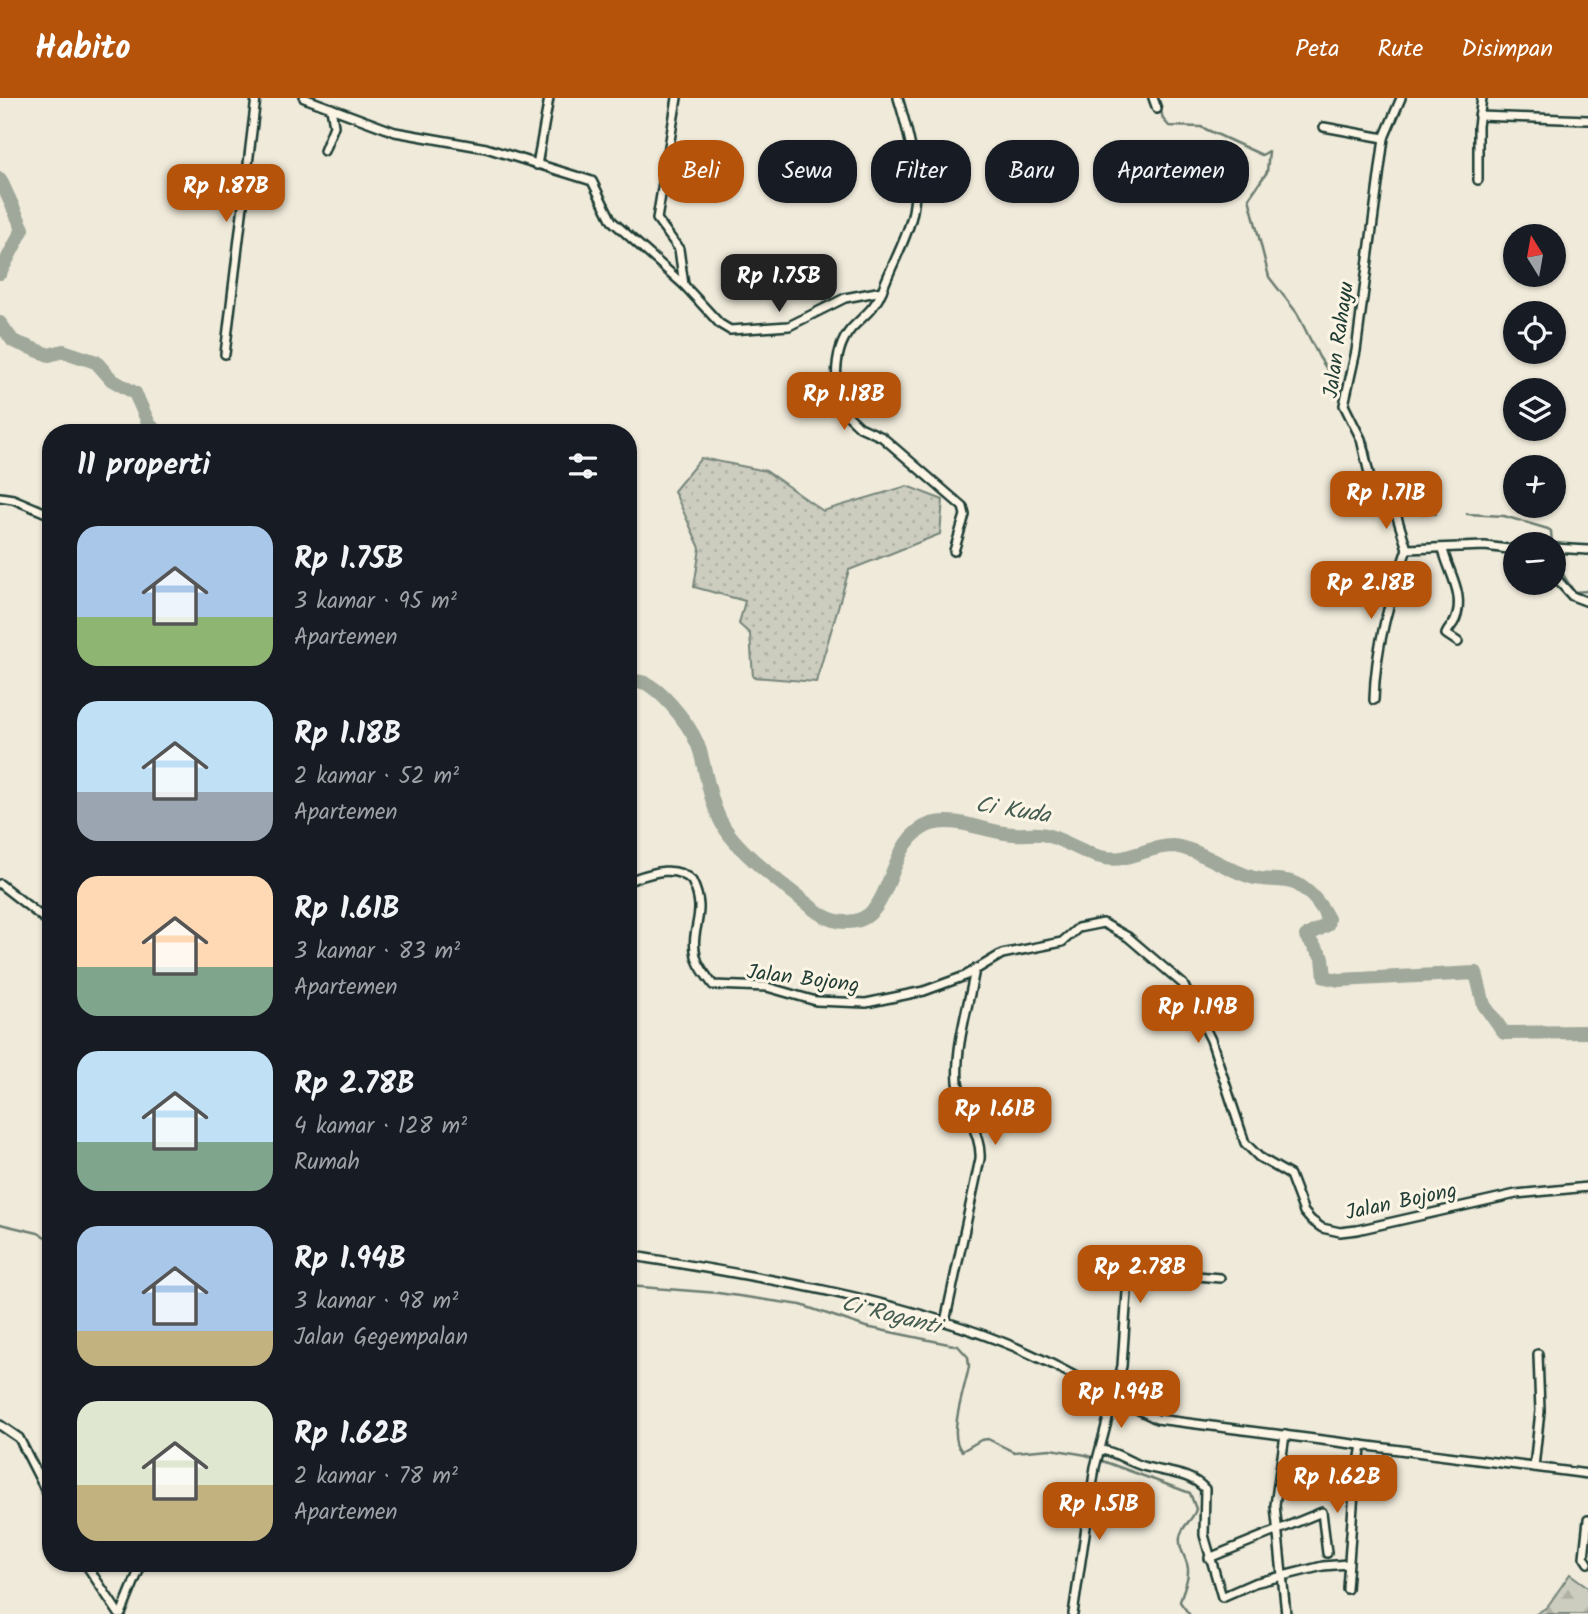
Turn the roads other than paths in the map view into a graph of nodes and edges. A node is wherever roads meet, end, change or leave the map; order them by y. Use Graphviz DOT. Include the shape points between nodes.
graph roads {
  1 [pos="256,98"];
  2 [pos="304,98"];
  3 [pos="549,98"];
  4 [pos="677,98"];
  5 [pos="898,98"];
  6 [pos="1153,98"];
  7 [pos="1401,98"];
  8 [pos="1482,98"];
  9 [pos="331,108"];
  10 [pos="1157,108"];
  11 [pos="1479,117"];
  12 [pos="1588,120"];
  13 [pos="1324,127"];
  14 [pos="1384,138"];
  15 [pos="324,152"];
  16 [pos="537,165"];
  17 [pos="1478,180"];
  18 [pos="684,285"];
  19 [pos="882,292"];
  20 [pos="225,354"];
  21 [pos="0,498"];
  22 [pos="42,511"];
  23 [pos="1503,548"];
  24 [pos="1407,549"];
  25 [pos="1443,549"];
  26 [pos="1566,549"];
  27 [pos="1588,550"];
  28 [pos="954,551"];
  29 [pos="1566,589"];
  30 [pos="1588,602"];
  31 [pos="1458,642"];
  32 [pos="1374,700"];
  33 [pos="637,879"];
  34 [pos="0,884"];
  35 [pos="42,917"];
  36 [pos="975,969"];
  37 [pos="1588,1187"];
  38 [pos="637,1257"];
  39 [pos="1220,1278"];
  40 [pos="945,1322"];
  41 [pos="1538,1354"];
  42 [pos="1115,1399"];
  43 [pos="0,1425"];
  44 [pos="1285,1436"];
  45 [pos="1362,1445"];
  46 [pos="1101,1453"];
  47 [pos="1534,1467"];
  48 [pos="1588,1474"];
  49 [pos="42,1483"];
  50 [pos="1588,1520"];
  51 [pos="1275,1532"];
  52 [pos="1327,1553"];
  53 [pos="1209,1558"];
  54 [pos="1588,1563"];
  55 [pos="1348,1564"];
  56 [pos="91,1572"];
  57 [pos="138,1572"];
  58 [pos="1283,1577"];
  59 [pos="1347,1589"];
  60 [pos="120,1614"];
  61 [pos="1073,1614"];
  62 [pos="1286,1614"];
  1 -- 20 [label="street"];
  2 -- 9 [label="street"];
  3 -- 16 [label="street"];
  4 -- 18 [label="street" via="657,219 679,249"];
  5 -- 19 [label="street" via="909,136 914,203"];
  6 -- 10 [label="street"];
  7 -- 14 [label="street, Jalan Rahayu"];
  8 -- 11 [label="street"];
  9 -- 15 [label="street" via="334,125"];
  9 -- 16 [label="street" via="395,132 486,148"];
  11 -- 12 [label="street"];
  11 -- 17 [label="street"];
  13 -- 14 [label="street"];
  14 -- 24 [label="street, Jalan Rahayu" via="1356,351 1345,397 1373,491 1397,517"];
  16 -- 18 [label="street" via="592,181 612,221"];
  18 -- 19 [label="street" via="730,330 789,326 845,298"];
  19 -- 28 [label="street" via="842,344 837,370 840,408 964,507"];
  21 -- 22 [label="street"];
  23 -- 25 [label="street"];
  24 -- 25 [label="street"];
  24 -- 32 [label="street" via="1385,620"];
  25 -- 31 [label="street" via="1456,581 1458,604 1446,634"];
  26 -- 27 [label="street"];
  29 -- 30 [label="street"];
  33 -- 36 [label="street, Jalan Bojong" via="678,872 692,881 701,909 695,956 718,987 767,986 816,1001 866,1003 923,991"];
  34 -- 35 [label="street"];
  36 -- 37 [label="street, Jalan Bojong" via="1002,954 1062,942 1078,928 1094,923 1128,936 1184,984 1211,1040 1245,1143 1290,1175 1304,1212 1322,1228 1357,1230 1516,1194"];
  36 -- 40 [label="street" via="958,1081 966,1116 981,1148"];
  38 -- 40 [label="street" via="809,1288"];
  39 -- 42 [label="street" via="1129,1274"];
  40 -- 42 [label="street" via="1002,1341"];
  41 -- 47 [label="street" via="1540,1411"];
  42 -- 44 [label="street" via="1157,1419"];
  42 -- 46 [label="street"];
  43 -- 49 [label="street" via="19,1438"];
  44 -- 45 [label="street"];
  44 -- 51 [label="street"];
  45 -- 47 [label="street"];
  45 -- 55 [label="street"];
  46 -- 53 [label="street" via="1116,1452 1136,1464 1202,1485 1207,1495"];
  46 -- 61 [label="street" via="1095,1467"];
  47 -- 48 [label="street"];
  50 -- 54 [label="street" via="1584,1557"];
  51 -- 52 [label="street" via="1324,1512"];
  51 -- 53 [label="street"];
  51 -- 58 [label="street"];
  53 -- 58 [label="street" via="1222,1597"];
  55 -- 58 [label="street"];
  55 -- 59 [label="street"];
  56 -- 60 [label="street"];
  57 -- 60 [label="street"];
  58 -- 62 [label="street"];
}
